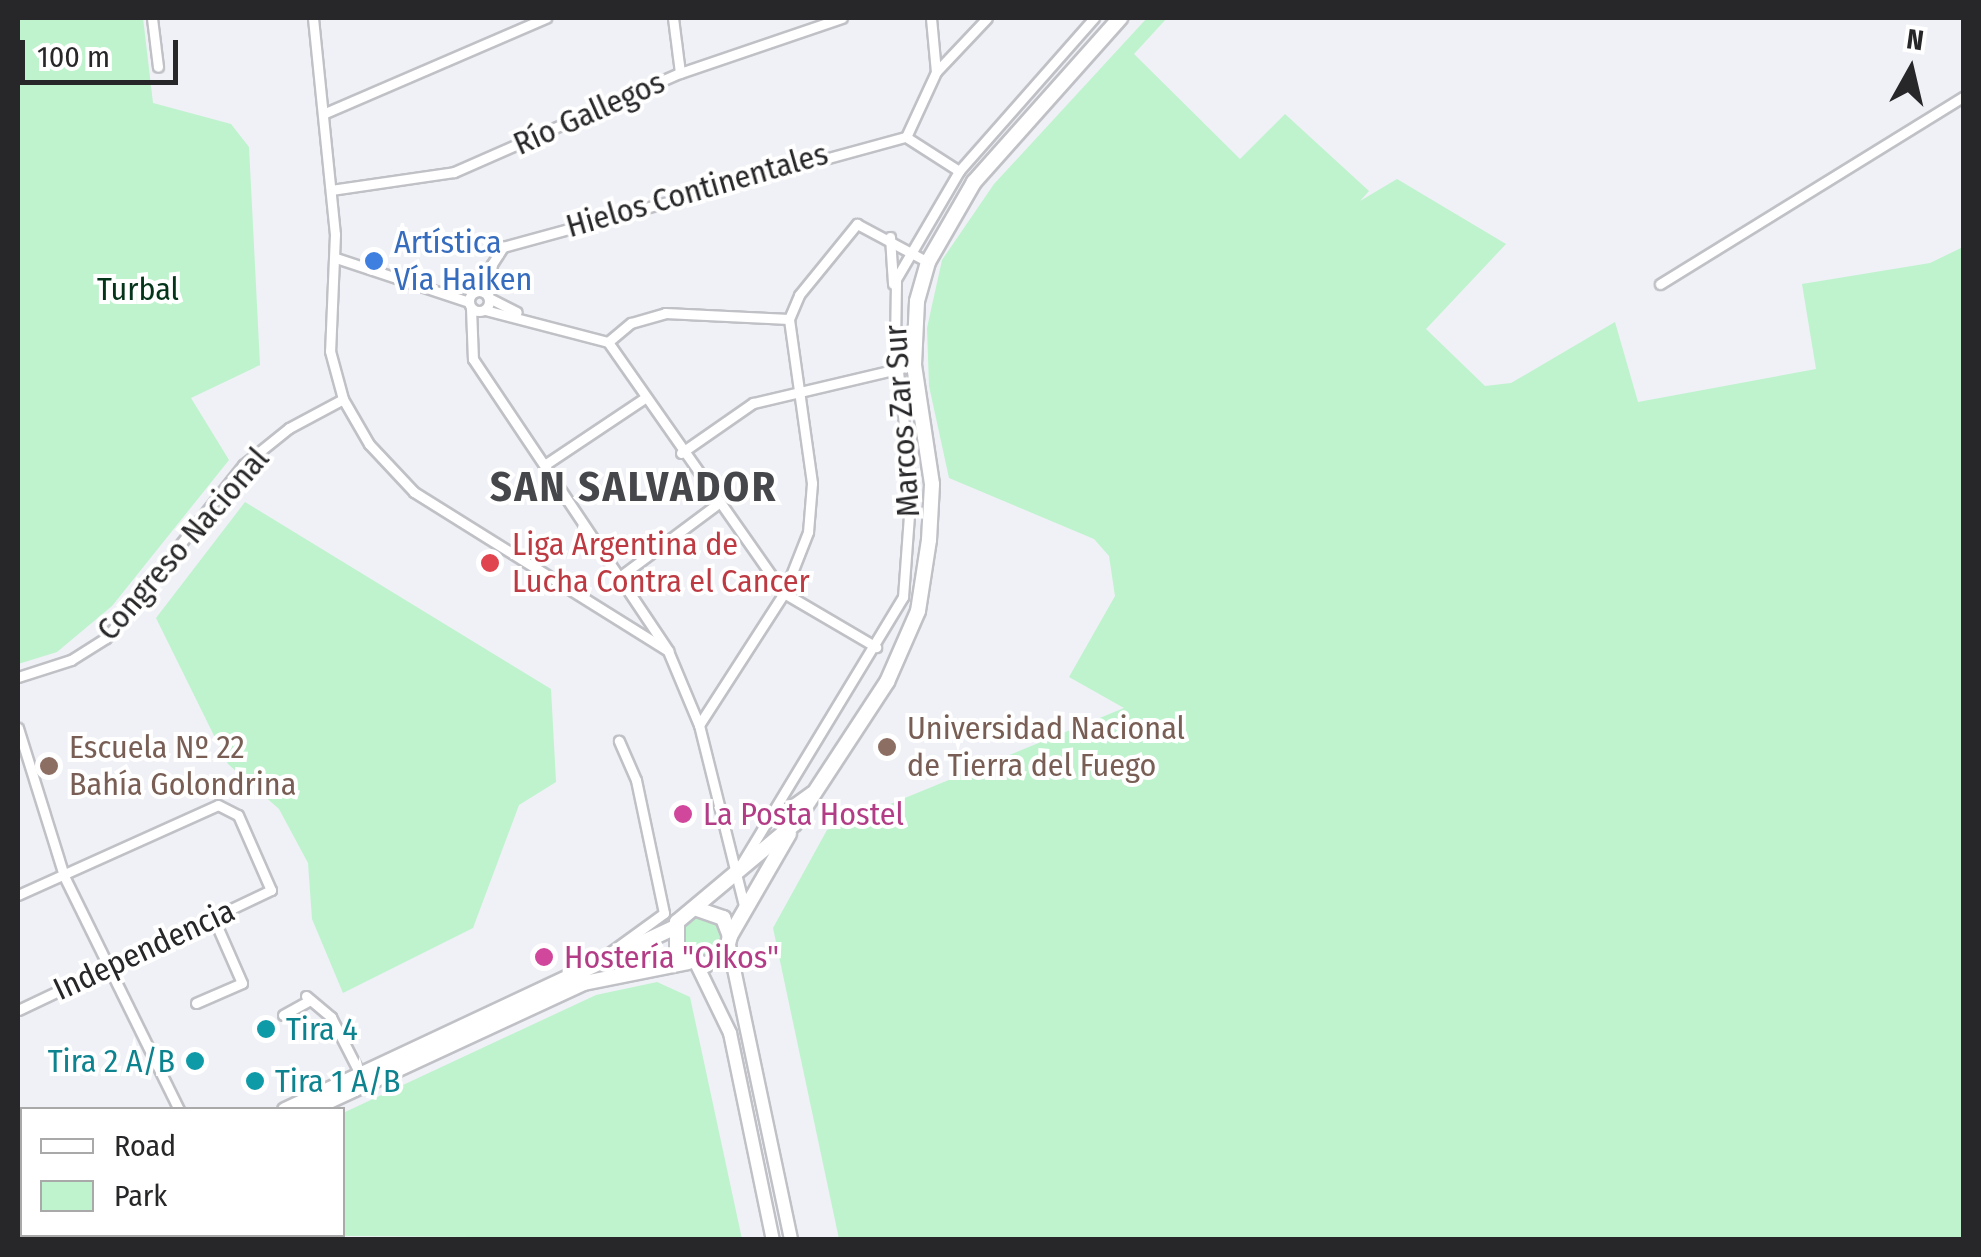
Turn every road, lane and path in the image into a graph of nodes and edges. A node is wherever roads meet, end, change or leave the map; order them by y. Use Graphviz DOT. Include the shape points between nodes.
graph roads {
  1 [pos="152,18"];
  2 [pos="313,18"];
  3 [pos="546,18"];
  4 [pos="673,18"];
  5 [pos="842,18"];
  6 [pos="931,18"];
  7 [pos="987,18"];
  8 [pos="1093,18"];
  9 [pos="1120,18"];
  10 [pos="158,68"];
  11 [pos="680,72"];
  12 [pos="936,72"];
  13 [pos="1964,96"];
  14 [pos="325,113"];
  15 [pos="906,137"];
  16 [pos="958,171"];
  17 [pos="331,190"];
  18 [pos="890,236"];
  19 [pos="911,251"];
  20 [pos="493,256"];
  21 [pos="336,258"];
  22 [pos="928,262"];
  23 [pos="1660,284"];
  24 [pos="893,290"];
  25 [pos="488,297"];
  26 [pos="472,299"];
  27 [pos="486,310"];
  28 [pos="528,318"];
  29 [pos="789,319"];
  30 [pos="608,342"];
  31 [pos="914,365"];
  32 [pos="898,370"];
  33 [pos="800,392"];
  34 [pos="643,399"];
  35 [pos="343,400"];
  36 [pos="681,453"];
  37 [pos="546,464"];
  38 [pos="716,504"];
  39 [pos="622,575"];
  40 [pos="784,593"];
  41 [pos="876,647"];
  42 [pos="668,651"];
  43 [pos="18,677"];
  44 [pos="699,725"];
  45 [pos="18,728"];
  46 [pos="620,741"];
  47 [pos="830,777"];
  48 [pos="769,821"];
  49 [pos="794,824"];
  50 [pos="726,842"];
  51 [pos="748,848"];
  52 [pos="64,876"];
  53 [pos="734,878"];
  54 [pos="18,895"];
  55 [pos="697,908"];
  56 [pos="664,913"];
  57 [pos="746,913"];
  58 [pos="213,918"];
  59 [pos="676,925"];
  60 [pos="730,940"];
  61 [pos="692,963"];
  62 [pos="598,966"];
  63 [pos="107,968"];
  64 [pos="196,1004"];
  65 [pos="18,1010"];
  66 [pos="282,1015"];
  67 [pos="362,1079"];
  68 [pos="178,1107"];
  69 [pos="292,1107"];
  70 [pos="315,1107"];
  71 [pos="773,1240"];
  72 [pos="791,1240"];
  1 -- 10 [label="street"];
  2 -- 14 [label="street"];
  3 -- 14 [label="street"];
  4 -- 11 [label="street"];
  5 -- 11 [label="street, Río Gallegos"];
  6 -- 12 [label="street"];
  7 -- 12 [label="street"];
  8 -- 16 [label="street, Marcos Zar Sur"];
  9 -- 22 [label="main road" via="974,182"];
  11 -- 17 [label="street, Río Gallegos" via="454,172"];
  12 -- 15 [label="street"];
  13 -- 23 [label="street"];
  14 -- 17 [label="street"];
  15 -- 16 [label="street"];
  15 -- 20 [label="street, Hielos Continentales" via="643,203 503,247"];
  16 -- 19 [label="street, Marcos Zar Sur"];
  17 -- 21 [label="street"];
  18 -- 19 [label="street"];
  18 -- 24 [label="street"];
  18 -- 29 [label="street" via="866,224 851,228"];
  19 -- 22 [label="street"];
  19 -- 24 [label="street, Marcos Zar Sur"];
  20 -- 25 [label="street"];
  20 -- 26 [label="street"];
  21 -- 26 [label="street"];
  21 -- 35 [label="street" via="330,351"];
  22 -- 31 [label="main road" via="917,301"];
  24 -- 32 [label="street, Marcos Zar Sur"];
  25 -- 26 [label="street"];
  25 -- 27 [label="street"];
  25 -- 28 [label="street"];
  26 -- 27 [label="street"];
  26 -- 37 [label="street" via="474,359"];
  27 -- 28 [label="street"];
  28 -- 30 [label="street"];
  29 -- 30 [label="street" via="664,313 631,323"];
  29 -- 33 [label="street"];
  30 -- 34 [label="street"];
  31 -- 32 [label="street"];
  31 -- 47 [label="main road" via="932,484 925,577 900,655"];
  32 -- 33 [label="street"];
  32 -- 41 [label="street, Marcos Zar Sur" via="911,524 902,597"];
  33 -- 36 [label="street" via="754,403"];
  33 -- 40 [label="street" via="812,508 802,557"];
  34 -- 36 [label="street"];
  34 -- 37 [label="street"];
  35 -- 42 [label="street" via="368,444 414,492"];
  35 -- 43 [label="street, Congreso Nacional" via="289,428 243,465 106,638 71,660"];
  36 -- 38 [label="street"];
  37 -- 39 [label="street"];
  38 -- 39 [label="street"];
  38 -- 40 [label="street"];
  39 -- 42 [label="street"];
  40 -- 41 [label="street"];
  40 -- 44 [label="street"];
  41 -- 48 [label="street, Marcos Zar Sur"];
  42 -- 44 [label="street"];
  44 -- 50 [label="street"];
  45 -- 52 [label="street"];
  46 -- 56 [label="street" via="636,780"];
  47 -- 48 [label="street"];
  47 -- 49 [label="main road"];
  48 -- 51 [label="street, Marcos Zar Sur"];
  49 -- 53 [label="main road"];
  49 -- 57 [label="main road"];
  50 -- 51 [label="street"];
  50 -- 53 [label="street"];
  51 -- 53 [label="street, Marcos Zar Sur"];
  52 -- 54 [label="street"];
  52 -- 58 [label="street, Independencia" via="228,805 271,890"];
  52 -- 63 [label="street"];
  53 -- 55 [label="main road"];
  53 -- 57 [label="street"];
  55 -- 59 [label="main road"];
  55 -- 60 [label="main road" via="723,918"];
  56 -- 59 [label="street"];
  56 -- 62 [label="street" via="606,952"];
  57 -- 60 [label="main road"];
  58 -- 63 [label="street, Independencia"];
  58 -- 64 [label="street" via="242,983"];
  59 -- 61 [label="main road" via="677,950"];
  59 -- 62 [label="main road"];
  60 -- 61 [label="main road" via="713,963"];
  60 -- 72 [label="main road"];
  61 -- 67 [label="main road" via="584,983"];
  61 -- 71 [label="main road" via="730,1033"];
  62 -- 67 [label="main road"];
  63 -- 65 [label="street, Independencia"];
  63 -- 68 [label="street"];
  66 -- 67 [label="street" via="308,998 331,1017"];
  67 -- 69 [label="main road"];
  67 -- 70 [label="main road"];
}
